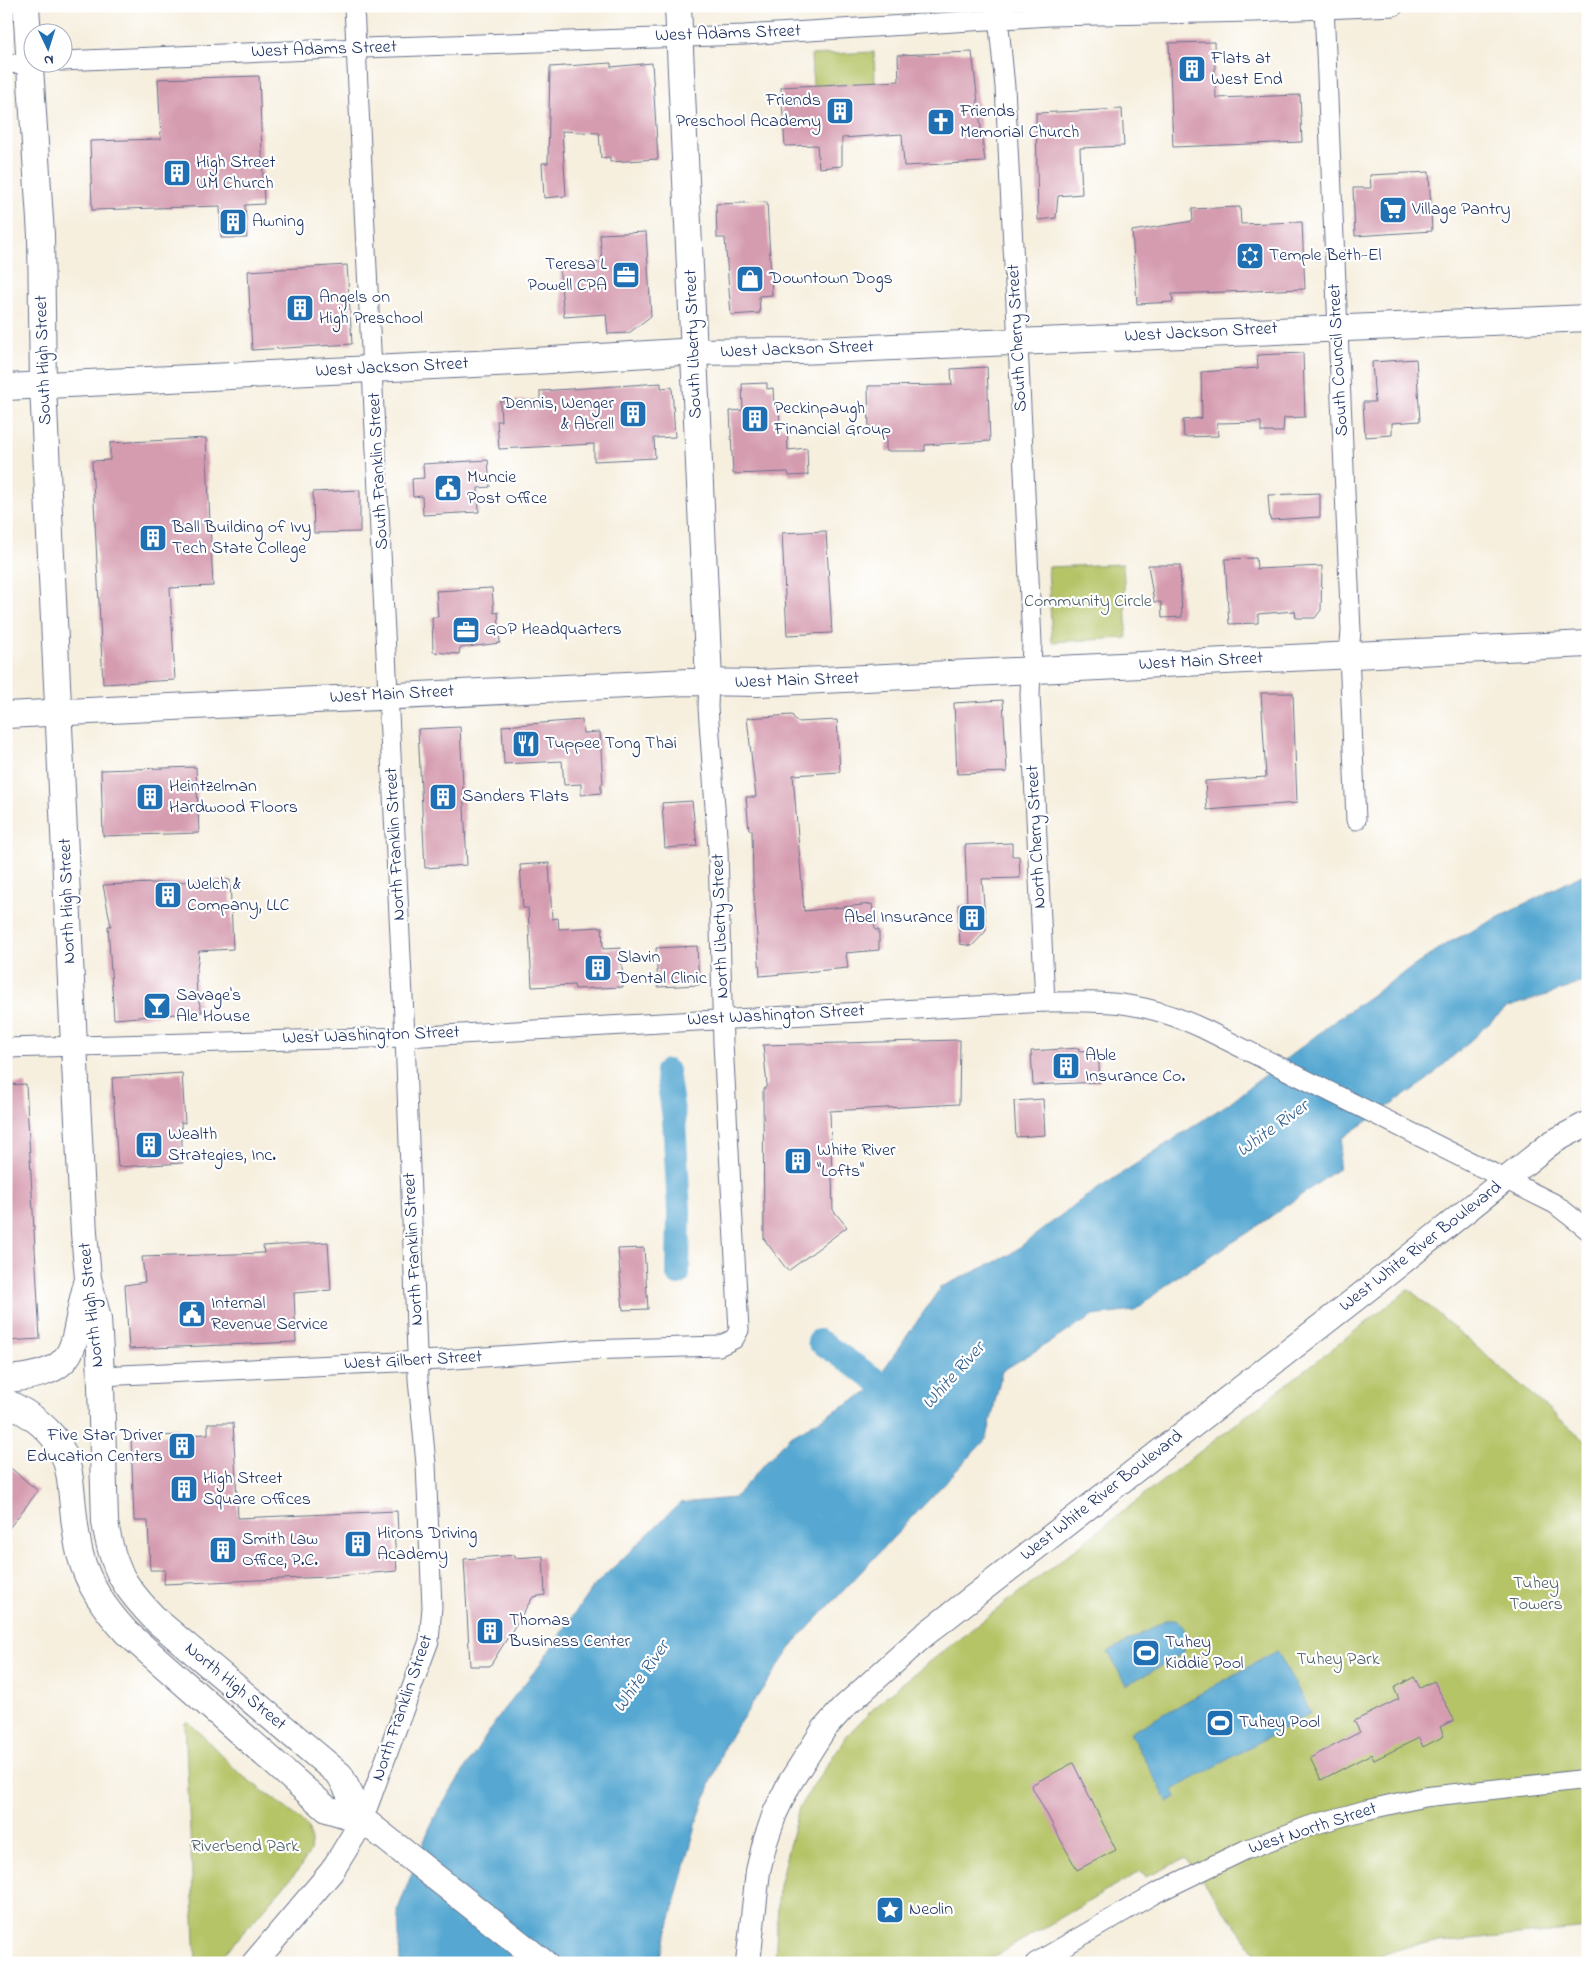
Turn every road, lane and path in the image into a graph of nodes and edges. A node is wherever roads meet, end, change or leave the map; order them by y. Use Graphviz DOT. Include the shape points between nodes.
graph roads {
  1 [pos="26,6"];
  2 [pos="354,6"];
  3 [pos="678,6"];
  4 [pos="1394,6"];
  5 [pos="1324,8"];
  6 [pos="997,13"];
  7 [pos="26,22"];
  8 [pos="680,36"];
  9 [pos="357,48"];
  10 [pos="72,62"];
  11 [pos="26,72"];
  12 [pos="1588,318"];
  13 [pos="1338,327"];
  14 [pos="1018,342"];
  15 [pos="694,353"];
  16 [pos="374,368"];
  17 [pos="44,386"];
  18 [pos="6,387"];
  19 [pos="1588,644"];
  20 [pos="1349,654"];
  21 [pos="1031,671"];
  22 [pos="709,681"];
  23 [pos="388,695"];
  24 [pos="60,713"];
  25 [pos="6,715"];
  26 [pos="1356,820"];
  27 [pos="1045,1002"];
  28 [pos="724,1020"];
  29 [pos="405,1037"];
  30 [pos="74,1045"];
  31 [pos="6,1048"];
  32 [pos="1588,1123"];
  33 [pos="1506,1180"];
  34 [pos="1588,1230"];
  35 [pos="88,1278"];
  36 [pos="726,1344"];
  37 [pos="419,1361"];
  38 [pos="100,1376"];
  39 [pos="6,1379"];
  40 [pos="6,1402"];
  41 [pos="1588,1779"];
  42 [pos="363,1820"];
  43 [pos="539,1959"];
  44 [pos="254,1963"];
  45 [pos="748,1963"];
  46 [pos="1035,1963"];
  1 -- 7 [label="main road, South High Street"];
  2 -- 9 [label="street, South Franklin Street"];
  3 -- 8 [label="main road, South Liberty Street"];
  4 -- 5 [label="street, West Adams Street"];
  5 -- 6 [label="street, West Adams Street"];
  5 -- 13 [label="street, South Council Street"];
  6 -- 8 [label="street, West Adams Street" via="744,35"];
  6 -- 14 [label="street, South Cherry Street" via="1005,87"];
  8 -- 9 [label="street, West Adams Street"];
  8 -- 15 [label="main road, South Liberty Street"];
  9 -- 10 [label="street, West Adams Street"];
  9 -- 16 [label="street, South Franklin Street"];
  11 -- 17 [label="main road, South High Street" via="41,235"];
  12 -- 13 [label="main road, West Jackson Street"];
  13 -- 14 [label="main road, West Jackson Street"];
  13 -- 20 [label="street, South Council Street" via="1351,631"];
  14 -- 15 [label="main road, West Jackson Street"];
  14 -- 21 [label="street, South Cherry Street"];
  15 -- 16 [label="main road, West Jackson Street"];
  15 -- 22 [label="main road, South Liberty Street"];
  16 -- 17 [label="main road, West Jackson Street"];
  16 -- 23 [label="street, South Franklin Street"];
  17 -- 18 [label="main road, West Jackson Street"];
  17 -- 24 [label="main road, South High Street"];
  19 -- 20 [label="main road, West Main Street"];
  20 -- 21 [label="main road, West Main Street"];
  20 -- 26 [label="street, South Council Street"];
  21 -- 22 [label="main road, West Main Street" via="759,683"];
  21 -- 27 [label="street, North Cherry Street"];
  22 -- 23 [label="main road, West Main Street"];
  22 -- 28 [label="street, North Liberty Street"];
  23 -- 24 [label="main road, West Main Street"];
  23 -- 29 [label="street, North Franklin Street"];
  24 -- 25 [label="main road, West Main Street"];
  24 -- 30 [label="main road, North High Street"];
  27 -- 28 [label="street, West Washington Street"];
  27 -- 33 [label="street, West Washington Street" via="1100,1001 1153,1008 1184,1020"];
  28 -- 29 [label="street, West Washington Street"];
  28 -- 36 [label="street, North Liberty Street" via="739,1330"];
  29 -- 30 [label="street, West Washington Street"];
  29 -- 37 [label="street, North Franklin Street"];
  30 -- 31 [label="street, West Washington Street"];
  30 -- 35 [label="main road, North High Street"];
  32 -- 33 [label="street, West White River Boulevard" via="1551,1143"];
  33 -- 34 [label="street, West Washington Street" via="1555,1204"];
  33 -- 45 [label="street, West White River Boulevard" via="923,1636 843,1708 824,1729 789,1784 776,1812 758,1871"];
  35 -- 38 [label="main road, North High Street" via="98,1319"];
  35 -- 39 [label="main road" via="80,1304 74,1346 66,1360 46,1372"];
  36 -- 37 [label="street, West Gilbert Street"];
  37 -- 38 [label="street, West Gilbert Street"];
  37 -- 42 [label="street, North Franklin Street" via="431,1624 429,1640"];
  38 -- 42 [label="main road, North High Street" via="105,1522 118,1574 134,1598 157,1621 340,1775"];
  40 -- 42 [label="main road, North High Street" via="28,1412 46,1427 66,1458 80,1554 93,1589 106,1610 126,1632 326,1809"];
  41 -- 46 [label="street, West North Street" via="1424,1797 1309,1826 1245,1850 1154,1894"];
  42 -- 43 [label="main road, North High Street"];
  42 -- 44 [label="street" via="332,1871"];
}
